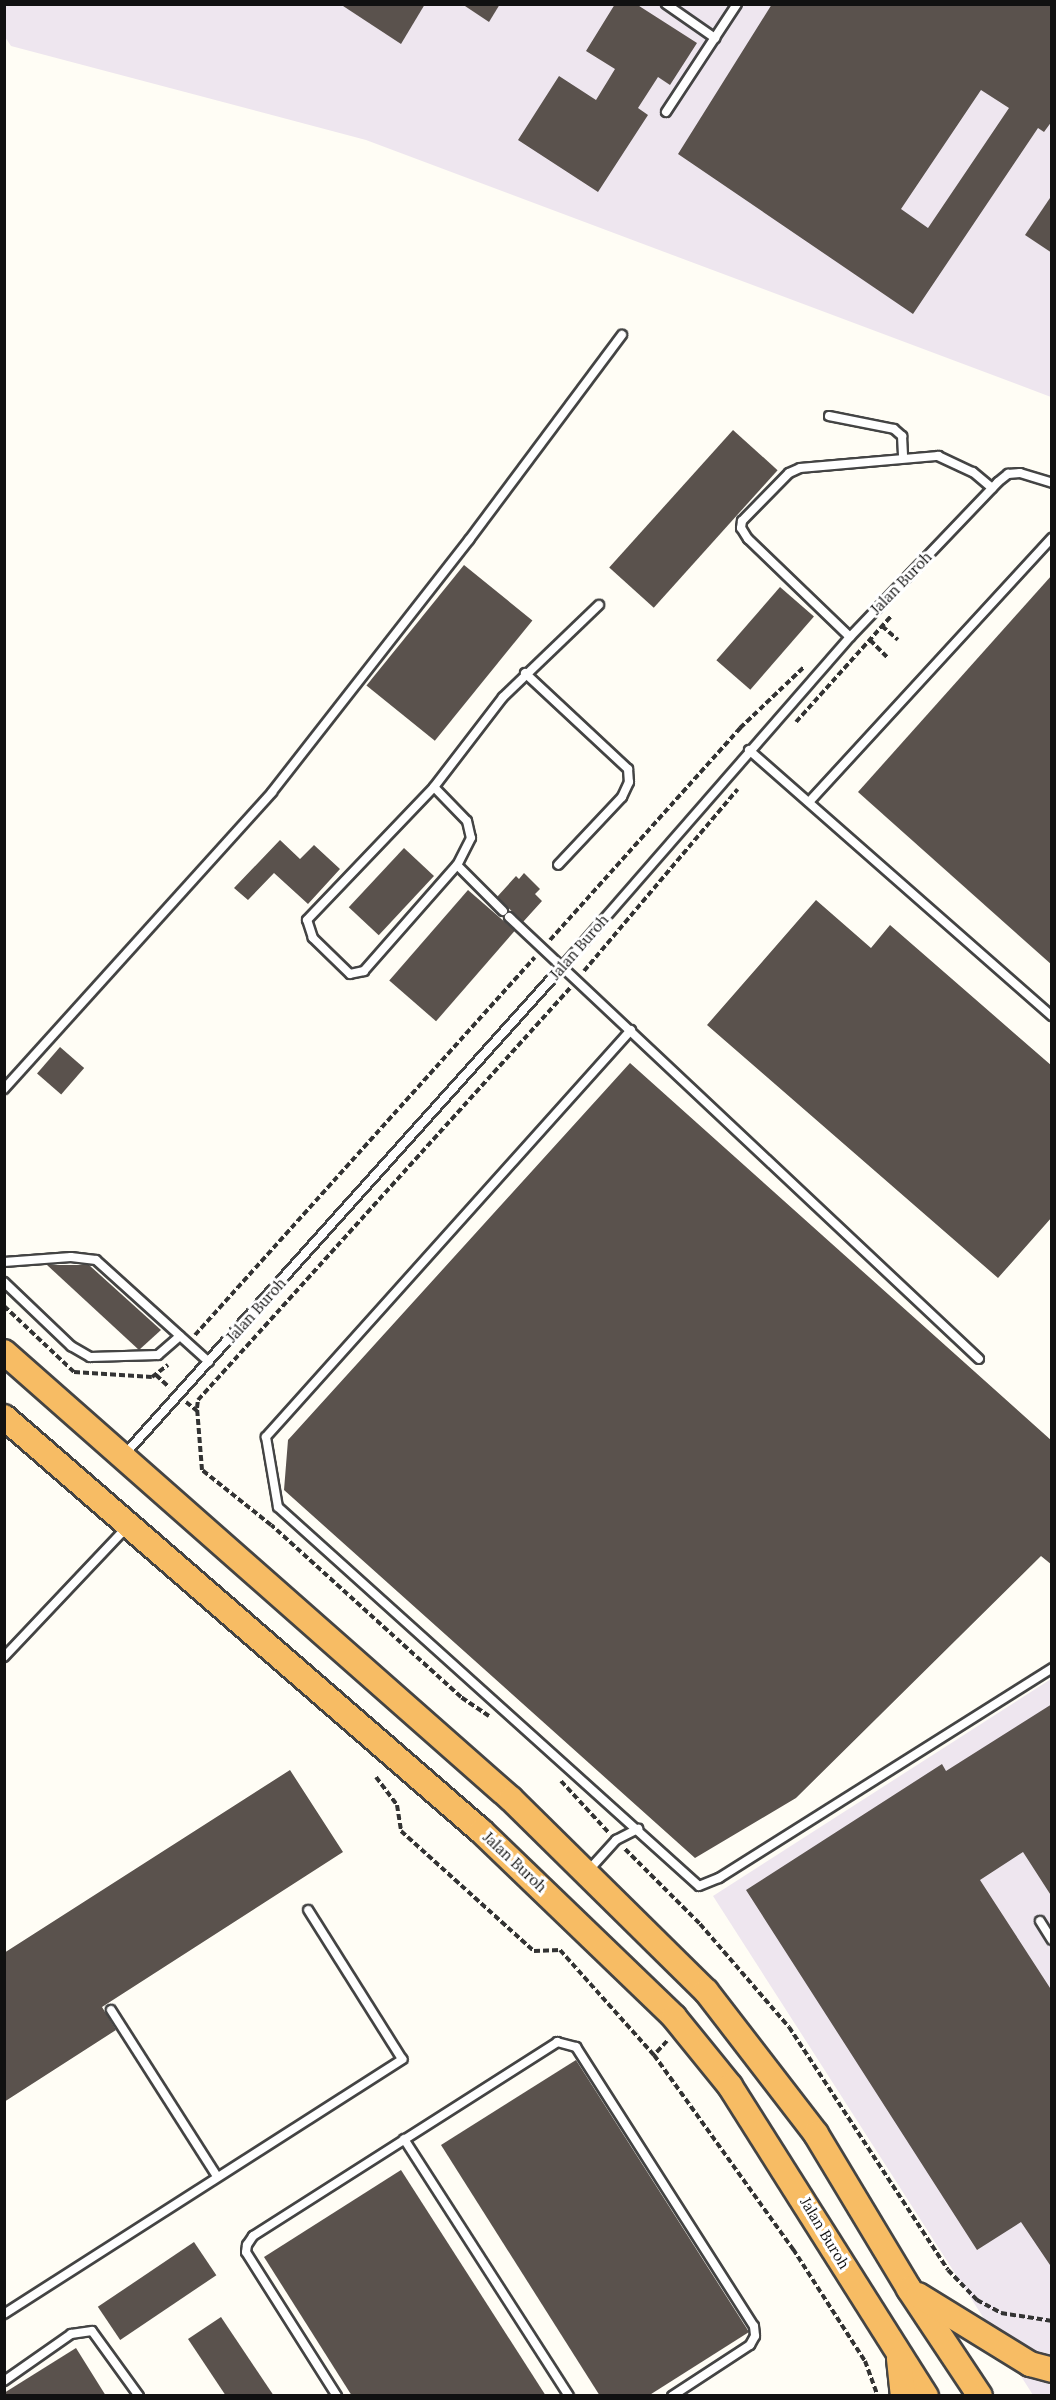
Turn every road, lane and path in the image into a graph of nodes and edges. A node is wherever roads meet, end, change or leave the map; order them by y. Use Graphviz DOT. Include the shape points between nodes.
graph roads {
  1 [pos="666,4"];
  2 [pos="737,4"];
  3 [pos="715,38"];
  4 [pos="666,112"];
  5 [pos="621,335"];
  6 [pos="829,416"];
  7 [pos="903,457"];
  8 [pos="1052,483"];
  9 [pos="992,488"];
  10 [pos="1052,538"];
  11 [pos="599,605"];
  12 [pos="897,609"];
  13 [pos="882,626"];
  14 [pos="850,637"];
  15 [pos="870,640"];
  16 [pos="898,640"];
  17 [pos="887,657"];
  18 [pos="808,663"];
  19 [pos="525,673"];
  20 [pos="792,726"];
  21 [pos="749,750"];
  22 [pos="761,761"];
  23 [pos="434,787"];
  24 [pos="809,802"];
  25 [pos="457,865"];
  26 [pos="558,865"];
  27 [pos="543,947"];
  28 [pos="563,966"];
  29 [pos="578,980"];
  30 [pos="1052,1016"];
  31 [pos="631,1030"];
  32 [pos="4,1089"];
  33 [pos="4,1262"];
  34 [pos="4,1282"];
  35 [pos="4,1306"];
  36 [pos="180,1336"];
  37 [pos="188,1342"];
  38 [pos="4,1352"];
  39 [pos="979,1359"];
  40 [pos="209,1362"];
  41 [pos="4,1417"];
  42 [pos="123,1457"];
  43 [pos="130,1524"];
  44 [pos="4,1657"];
  45 [pos="1052,1668"];
  46 [pos="498,1723"];
  47 [pos="554,1774"];
  48 [pos="376,1777"];
  49 [pos="638,1829"];
  50 [pos="616,1840"];
  51 [pos="587,1872"];
  52 [pos="308,1910"];
  53 [pos="1040,1921"];
  54 [pos="1052,1940"];
  55 [pos="111,2010"];
  56 [pos="681,2026"];
  57 [pos="654,2055"];
  58 [pos="404,2139"];
  59 [pos="216,2175"];
  60 [pos="909,2289"];
  61 [pos="4,2314"];
  62 [pos="1052,2320"];
  63 [pos="899,2356"];
  64 [pos="1052,2370"];
  65 [pos="4,2381"];
  66 [pos="139,2396"];
  67 [pos="337,2396"];
  68 [pos="569,2396"];
  69 [pos="672,2396"];
  70 [pos="878,2396"];
  71 [pos="903,2396"];
  72 [pos="926,2396"];
  73 [pos="980,2396"];
  1 -- 3 [label="lane"];
  2 -- 3 [label="lane"];
  3 -- 4 [label="lane"];
  5 -- 32 [label="lane" via="469,540 272,792"];
  6 -- 7 [label="lane" via="894,429 902,436"];
  7 -- 9 [label="lane" via="938,456"];
  7 -- 14 [label="lane" via="800,468 789,473 742,521 741,528 748,539"];
  8 -- 9 [label="lane, Jalan Buroh" via="1020,473 1008,474"];
  9 -- 14 [label="lane, Jalan Buroh"];
  10 -- 24 [label="lane"];
  11 -- 19 [label="lane"];
  12 -- 13 [label="path"];
  13 -- 15 [label="path"];
  13 -- 16 [label="path"];
  14 -- 21 [label="lane, Jalan Buroh"];
  15 -- 17 [label="path"];
  15 -- 20 [label="path"];
  18 -- 27 [label="path" via="740,728"];
  19 -- 23 [label="lane"];
  19 -- 26 [label="lane" via="628,769 629,782 622,797"];
  21 -- 22 [label="lane"];
  21 -- 28 [label="lane, Jalan Buroh"];
  22 -- 24 [label="lane"];
  22 -- 29 [label="path"];
  23 -- 25 [label="lane" via="470,829 471,838"];
  23 -- 25 [label="lane" via="307,920 308,928 350,974 358,974"];
  24 -- 30 [label="lane"];
  25 -- 27 [label="lane"];
  27 -- 28 [label="lane"];
  27 -- 37 [label="path"];
  28 -- 29 [label="lane"];
  28 -- 40 [label="lane, Jalan Buroh"];
  29 -- 31 [label="lane"];
  29 -- 46 [label="path" via="198,1400 197,1408 202,1470 271,1525 461,1697"];
  31 -- 39 [label="lane"];
  31 -- 49 [label="lane" via="266,1437 278,1507"];
  33 -- 36 [label="lane" via="71,1257 96,1260"];
  34 -- 36 [label="lane" via="71,1346 90,1357 158,1355"];
  35 -- 37 [label="path" via="74,1372 86,1376 152,1377"];
  36 -- 37 [label="lane"];
  37 -- 40 [label="lane"];
  38 -- 42 [label="highway"];
  40 -- 42 [label="lane, Jalan Buroh"];
  41 -- 43 [label="highway, Jalan Buroh"];
  42 -- 51 [label="highway" via="494,1783"];
  43 -- 44 [label="lane"];
  43 -- 56 [label="highway, Jalan Buroh" via="481,1831 612,1954"];
  45 -- 49 [label="lane" via="710,1883 699,1886"];
  47 -- 50 [label="path"];
  48 -- 57 [label="path" via="397,1805 401,1831 534,1951 560,1950"];
  49 -- 50 [label="lane"];
  50 -- 51 [label="lane"];
  50 -- 62 [label="path" via="700,1924 789,2027 948,2270 977,2300 1001,2313"];
  51 -- 60 [label="highway" via="706,1991 765,2062 816,2134"];
  52 -- 59 [label="lane" via="402,2059"];
  53 -- 54 [label="lane"];
  55 -- 59 [label="lane"];
  56 -- 57 [label="path"];
  56 -- 63 [label="highway, Jalan Buroh" via="730,2086 793,2181"];
  57 -- 70 [label="path" via="793,2249 865,2361"];
  58 -- 67 [label="lane" via="253,2236 247,2245 246,2252"];
  58 -- 68 [label="lane"];
  58 -- 69 [label="lane" via="557,2042 576,2047 754,2326 755,2336 750,2345"];
  59 -- 61 [label="lane"];
  60 -- 64 [label="highway" via="970,2330 1036,2367"];
  60 -- 73 [label="highway"];
  63 -- 71 [label="highway"];
  63 -- 72 [label="highway, Jalan Buroh"];
  65 -- 66 [label="lane" via="71,2334 93,2331"];
}
